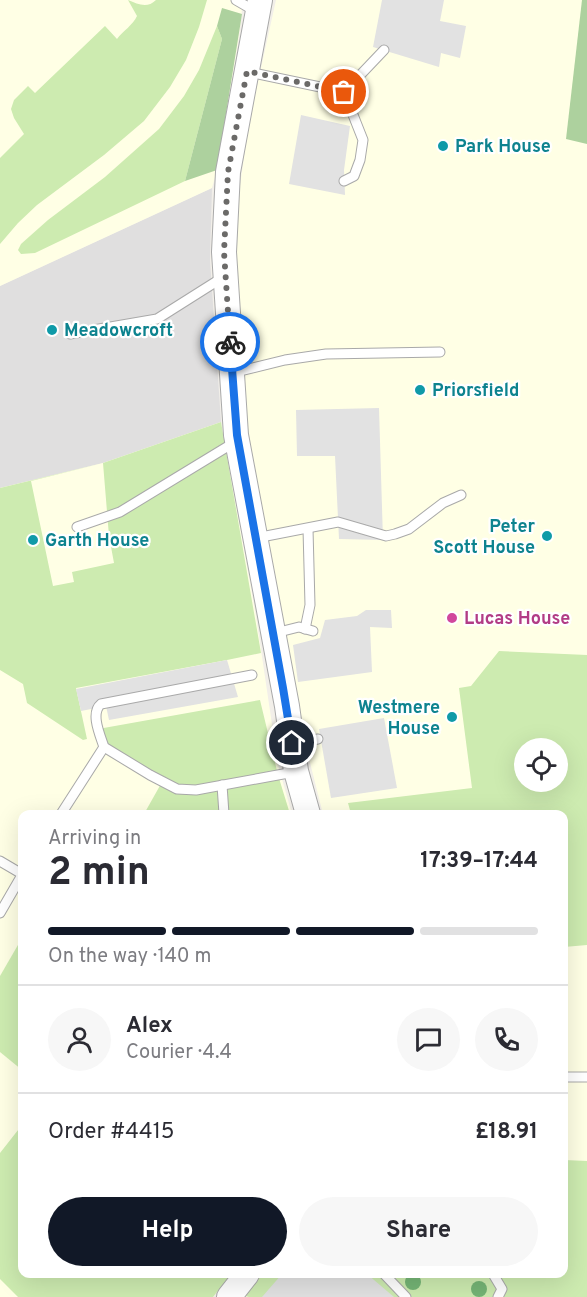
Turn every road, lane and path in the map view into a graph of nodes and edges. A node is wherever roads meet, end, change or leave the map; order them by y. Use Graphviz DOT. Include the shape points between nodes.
graph roads {
  1 [pos="236,0"];
  2 [pos="259,6"];
  3 [pos="384,50"];
  4 [pos="247,71"];
  5 [pos="344,92"];
  6 [pos="345,181"];
  7 [pos="226,276"];
  8 [pos="70,334"];
  9 [pos="440,352"];
  10 [pos="232,373"];
  11 [pos="238,441"];
  12 [pos="461,495"];
  13 [pos="77,527"];
  14 [pos="308,529"];
  15 [pos="255,538"];
  16 [pos="273,633"];
  17 [pos="252,675"];
  18 [pos="318,739"];
  19 [pos="292,743"];
  20 [pos="104,747"];
  21 [pos="296,771"];
  22 [pos="222,785"];
  23 [pos="64,810"];
  24 [pos="224,810"];
  25 [pos="307,810"];
  26 [pos="0,861"];
  27 [pos="18,872"];
  28 [pos="18,882"];
  29 [pos="0,912"];
  30 [pos="568,1077"];
  31 [pos="587,1077"];
  32 [pos="244,1278"];
  33 [pos="388,1278"];
  34 [pos="495,1278"];
  35 [pos="229,1297"];
  36 [pos="406,1297"];
  37 [pos="498,1297"];
  1 -- 2 [label="lane"];
  2 -- 4 [label="street"];
  3 -- 5 [label="lane"];
  4 -- 5 [label="lane"];
  4 -- 7 [label="street" via="228,172"];
  5 -- 6 [label="lane" via="363,140 354,176"];
  7 -- 8 [label="lane" via="157,319"];
  7 -- 10 [label="street"];
  9 -- 10 [label="lane" via="326,354"];
  10 -- 11 [label="street"];
  11 -- 13 [label="lane" via="120,512"];
  11 -- 15 [label="street"];
  12 -- 14 [label="lane" via="395,534 386,536 338,522"];
  14 -- 15 [label="lane"];
  14 -- 16 [label="lane" via="309,630 299,627"];
  15 -- 16 [label="street"];
  16 -- 19 [label="street"];
  17 -- 20 [label="lane" via="101,704 95,711"];
  18 -- 19 [label="lane"];
  19 -- 21 [label="street"];
  20 -- 22 [label="lane" via="177,789"];
  20 -- 23 [label="lane"];
  21 -- 22 [label="lane"];
  21 -- 25 [label="street"];
  22 -- 24 [label="lane"];
  26 -- 27 [label="lane"];
  28 -- 29 [label="lane"];
  30 -- 31 [label="lane"];
  32 -- 35 [label="street"];
  33 -- 36 [label="lane"];
  34 -- 37 [label="lane" via="502,1289"];
}
